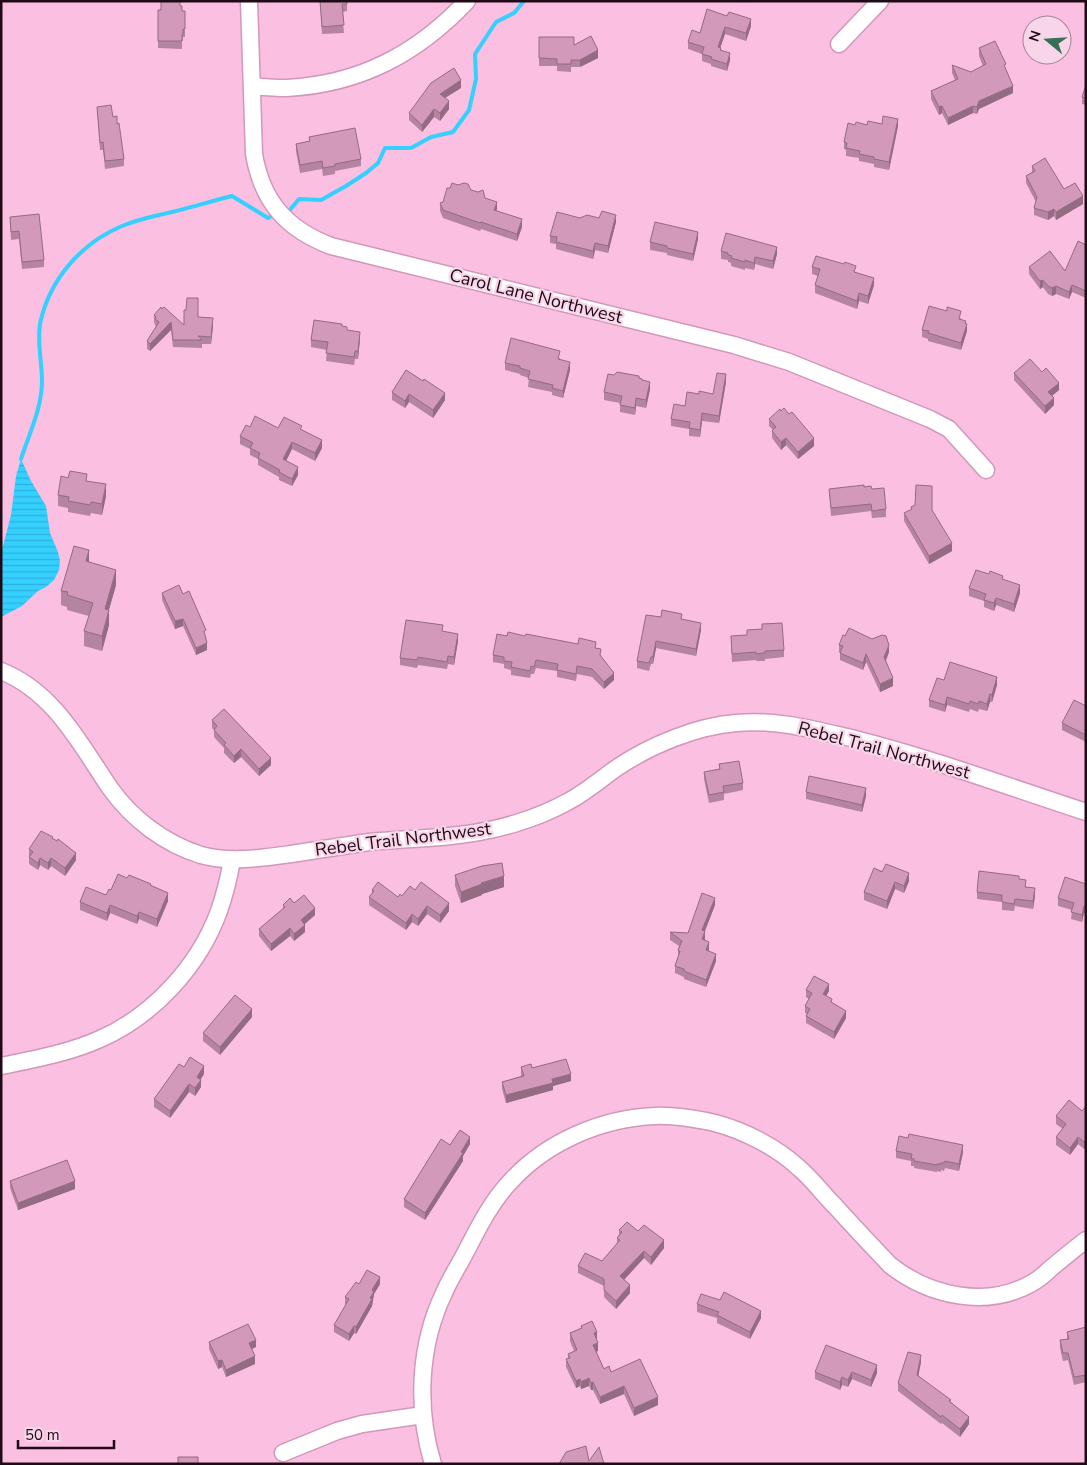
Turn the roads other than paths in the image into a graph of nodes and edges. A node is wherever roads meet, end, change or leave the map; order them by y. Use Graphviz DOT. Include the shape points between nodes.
graph roads {
  1 [pos="249,1"];
  2 [pos="466,1"];
  3 [pos="880,1"];
  4 [pos="839,44"];
  5 [pos="252,86"];
  6 [pos="986,470"];
  7 [pos="1,671"];
  8 [pos="1086,812"];
  9 [pos="232,860"];
  10 [pos="1,1066"];
  11 [pos="1086,1240"];
  12 [pos="423,1415"];
  13 [pos="283,1453"];
  14 [pos="433,1464"];
  1 -- 5 [label="street, Carol Lane Northwest"];
  2 -- 5 [label="street" via="414,47 376,67 320,84 286,88"];
  3 -- 4 [label="street"];
  5 -- 6 [label="street, Carol Lane Northwest" via="254,154 262,186 281,215 294,228 313,239 734,345 789,362 930,419 949,430"];
  7 -- 9 [label="street, Rebel Trail Northwest" via="47,700 111,790 136,818 178,846 204,856"];
  8 -- 9 [label="street, Rebel Trail Northwest" via="884,746 786,724 736,723 658,744 569,801 523,821 487,831"];
  9 -- 10 [label="street" via="227,885 207,938 172,987 151,1006 101,1039 63,1053"];
  11 -- 12 [label="street" via="1035,1282 1006,1294 972,1297 940,1292 915,1282 890,1265 799,1168 761,1142 716,1124 679,1117 619,1120 565,1140 537,1156 510,1182 488,1211 444,1294 433,1322 424,1366"];
  12 -- 13 [label="street" via="362,1424"];
  12 -- 14 [label="street"];
}
